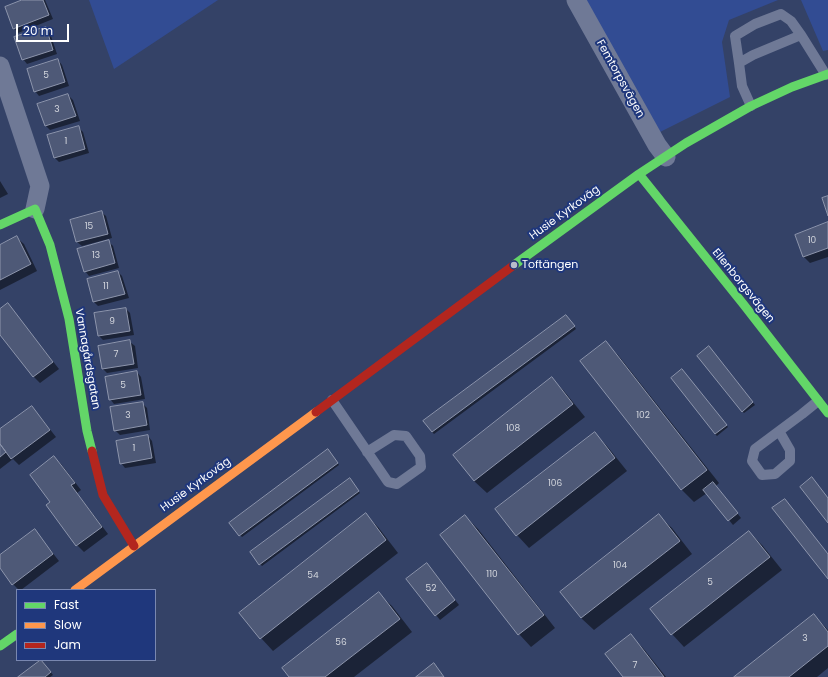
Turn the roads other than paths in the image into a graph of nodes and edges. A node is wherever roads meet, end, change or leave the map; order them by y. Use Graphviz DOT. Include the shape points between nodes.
graph roads {
  1 [pos="576,0"];
  2 [pos="802,35"];
  3 [pos="739,62"];
  4 [pos="0,66"];
  5 [pos="827,74"];
  6 [pos="751,106"];
  7 [pos="666,157"];
  8 [pos="639,174"];
  9 [pos="35,209"];
  10 [pos="0,224"];
  11 [pos="332,400"];
  12 [pos="818,400"];
  13 [pos="828,413"];
  14 [pos="779,431"];
  15 [pos="367,452"];
  16 [pos="134,546"];
  17 [pos="76,589"];
  18 [pos="16,635"];
  19 [pos="0,646"];
  1 -- 7 [label="street, Femtorpsvägen"];
  2 -- 3 [label="lane"];
  2 -- 3 [label="lane" via="791,21 780,14 755,24 736,36"];
  2 -- 5 [label="lane"];
  3 -- 6 [label="lane" via="742,86"];
  4 -- 9 [label="street" via="40,186"];
  5 -- 6 [label="street, Husie Kyrkoväg"];
  6 -- 7 [label="street, Husie Kyrkoväg"];
  7 -- 8 [label="street, Husie Kyrkoväg"];
  8 -- 11 [label="street, Husie Kyrkoväg"];
  8 -- 12 [label="street, Ellenborgsvägen"];
  9 -- 10 [label="street"];
  9 -- 16 [label="street, Vannagårdsgatan" via="50,245 69,319 87,431 103,495"];
  11 -- 15 [label="lane"];
  11 -- 16 [label="street, Husie Kyrkoväg"];
  12 -- 13 [label="street, Ellenborgsvägen"];
  12 -- 14 [label="lane"];
  15 -- 15 [label="lane" via="388,482 397,484 421,467 420,456 406,436 394,435"];
  16 -- 17 [label="street, Husie Kyrkoväg"];
  18 -- 19 [label="street"];
}
